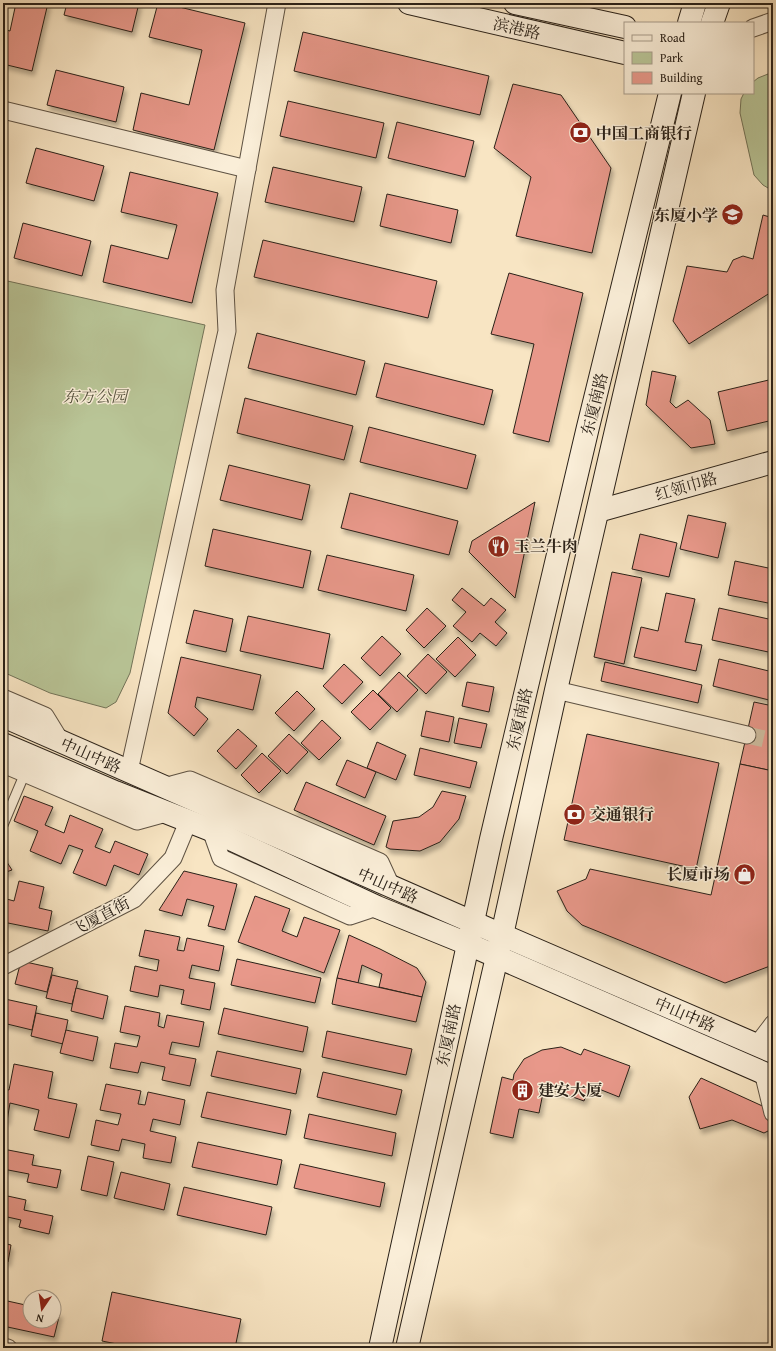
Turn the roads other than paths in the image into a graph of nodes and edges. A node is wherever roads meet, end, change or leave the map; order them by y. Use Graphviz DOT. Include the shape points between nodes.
graph roads {
  1 [pos="277,3"];
  2 [pos="409,3"];
  3 [pos="515,3"];
  4 [pos="695,3"];
  5 [pos="718,3"];
  6 [pos="689,22"];
  7 [pos="712,22"];
  8 [pos="773,22"];
  9 [pos="624,27"];
  10 [pos="754,28"];
  11 [pos="624,54"];
  12 [pos="670,94"];
  13 [pos="694,94"];
  14 [pos="3,110"];
  15 [pos="247,169"];
  16 [pos="773,462"];
  17 [pos="598,511"];
  18 [pos="556,690"];
  19 [pos="3,698"];
  20 [pos="3,716"];
  21 [pos="747,735"];
  22 [pos="61,742"];
  23 [pos="3,744"];
  24 [pos="3,764"];
  25 [pos="129,771"];
  26 [pos="25,773"];
  27 [pos="166,813"];
  28 [pos="188,822"];
  29 [pos="3,825"];
  30 [pos="473,922"];
  31 [pos="502,935"];
  32 [pos="468,944"];
  33 [pos="497,957"];
  34 [pos="3,966"];
  35 [pos="773,1024"];
  36 [pos="765,1048"];
  37 [pos="768,1074"];
  38 [pos="773,1113"];
  39 [pos="3,1347"];
  40 [pos="8,1348"];
  41 [pos="380,1348"];
  42 [pos="407,1348"];
  1 -- 15 [label="street"];
  2 -- 11 [label="street, 滨港路"];
  3 -- 9 [label="street, 滨港路"];
  4 -- 6 [label="street"];
  5 -- 7 [label="street"];
  8 -- 10 [label="street"];
  12 -- 30 [label="street, 东厦南路" via="588,427"];
  13 -- 17 [label="street, 东厦南路"];
  14 -- 15 [label="street"];
  15 -- 25 [label="street" via="225,290 227,331"];
  16 -- 17 [label="street, 红领巾路"];
  17 -- 18 [label="street, 东厦南路"];
  18 -- 21 [label="street"];
  18 -- 31 [label="street, 东厦南路"];
  19 -- 22 [label="street" via="45,716"];
  20 -- 22 [label="street, 中山中路"];
  22 -- 25 [label="street, 中山中路"];
  23 -- 27 [label="street, 中山中路"];
  24 -- 26 [label="street"];
  25 -- 30 [label="street, 中山中路"];
  26 -- 27 [label="street" via="137,821"];
  26 -- 29 [label="lane"];
  27 -- 28 [label="street, 中山中路"];
  28 -- 32 [label="street, 中山中路" via="377,907"];
  28 -- 34 [label="street, 飞厦直街" via="174,858 134,899"];
  30 -- 31 [label="street, 中山中路"];
  30 -- 32 [label="street, 东厦南路"];
  31 -- 33 [label="street, 东厦南路"];
  31 -- 36 [label="street, 中山中路"];
  32 -- 33 [label="street, 中山中路"];
  32 -- 41 [label="street, 东厦南路"];
  33 -- 37 [label="street, 中山中路"];
  33 -- 42 [label="street, 东厦南路"];
  35 -- 36 [label="street"];
  37 -- 38 [label="street"];
  39 -- 40 [label="street"];
}
